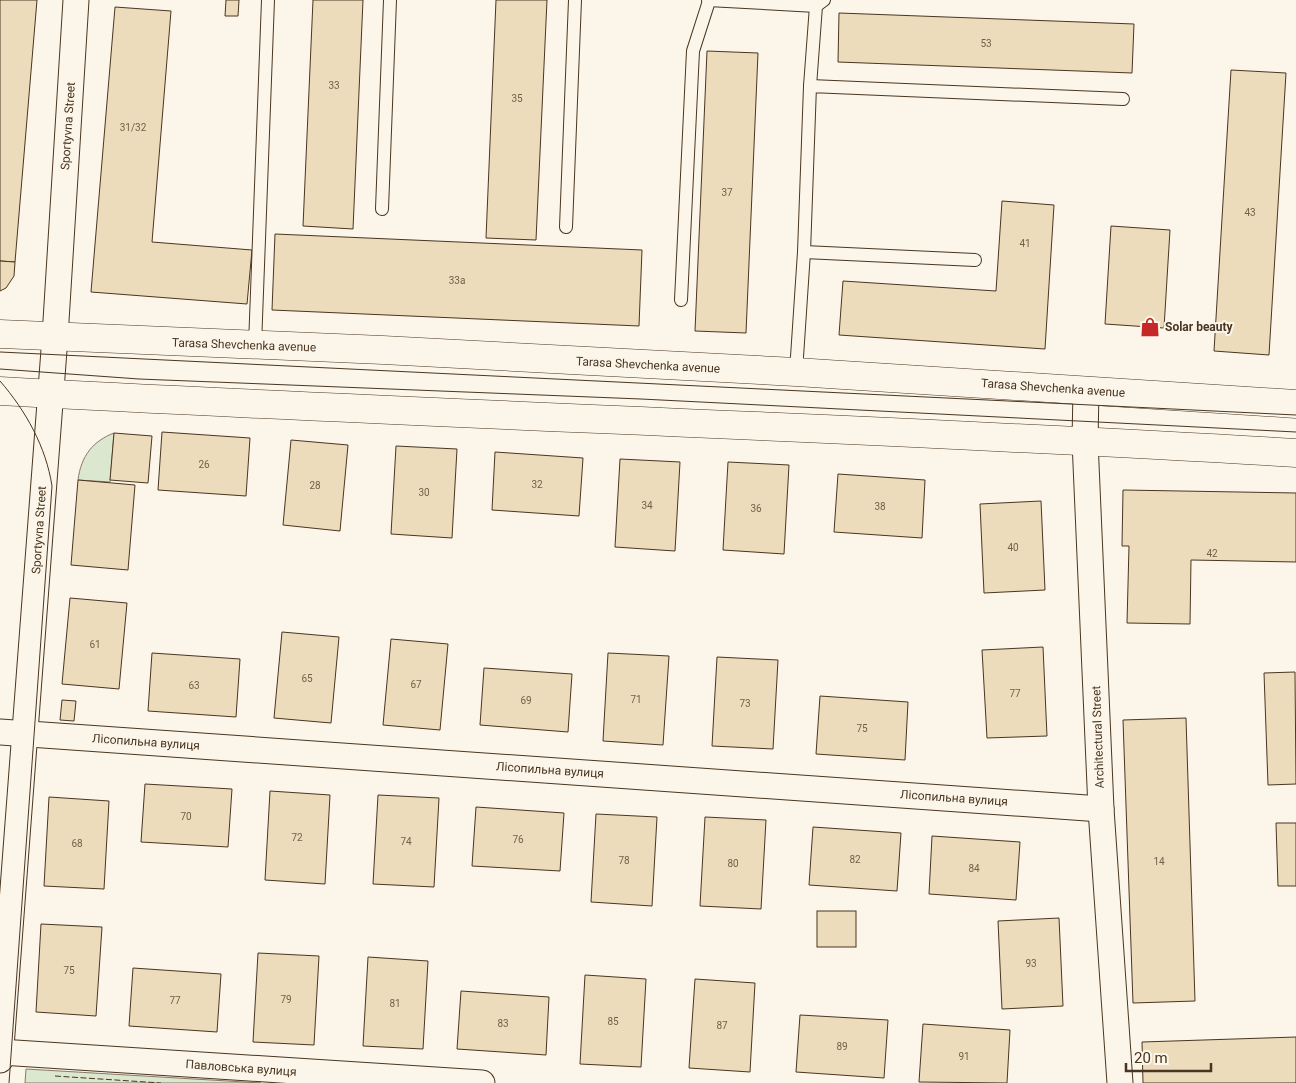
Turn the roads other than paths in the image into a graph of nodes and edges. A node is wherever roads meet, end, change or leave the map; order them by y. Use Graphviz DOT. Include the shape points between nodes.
graph roads {
  1 [pos="76,0"];
  2 [pos="268,0"];
  3 [pos="390,0"];
  4 [pos="575,0"];
  5 [pos="709,1"];
  6 [pos="820,3"];
  7 [pos="810,86"];
  8 [pos="1123,99"];
  9 [pos="382,209"];
  10 [pos="566,227"];
  11 [pos="804,252"];
  12 [pos="974,260"];
  13 [pos="681,300"];
  14 [pos="0,334"];
  15 [pos="55,337"];
  16 [pos="255,345"];
  17 [pos="796,372"];
  18 [pos="1086,390"];
  19 [pos="0,391"];
  20 [pos="49,393"];
  21 [pos="1296,404"];
  22 [pos="1085,441"];
  23 [pos="1296,453"];
  24 [pos="0,732"];
  25 [pos="25,733"];
  26 [pos="1101,809"];
  27 [pos="0,1052"];
  28 [pos="0,1060"];
  29 [pos="482,1083"];
  30 [pos="1120,1083"];
  1 -- 15 [label="street, Sportyvna Street"];
  2 -- 16 [label="lane"];
  3 -- 9 [label="lane"];
  4 -- 10 [label="lane"];
  5 -- 6 [label="lane"];
  5 -- 13 [label="lane" via="693,51"];
  6 -- 7 [label="lane"];
  7 -- 8 [label="lane"];
  7 -- 11 [label="lane"];
  11 -- 12 [label="lane"];
  11 -- 17 [label="lane"];
  14 -- 15 [label="main road, Tarasa Shevchenka avenue"];
  15 -- 16 [label="main road, Tarasa Shevchenka avenue"];
  15 -- 20 [label="street, Sportyvna Street"];
  16 -- 17 [label="main road, Tarasa Shevchenka avenue"];
  17 -- 18 [label="main road, Tarasa Shevchenka avenue"];
  18 -- 21 [label="main road, Tarasa Shevchenka avenue"];
  18 -- 22 [label="street, Architectural Street"];
  19 -- 20 [label="main road"];
  20 -- 22 [label="main road"];
  20 -- 25 [label="street, Sportyvna Street"];
  22 -- 23 [label="main road"];
  22 -- 26 [label="street, Architectural Street"];
  24 -- 25 [label="street, Лісопильна вулиця"];
  25 -- 26 [label="street, Лісопильна вулиця"];
  25 -- 27 [label="street, Sportyvna Street"];
  26 -- 30 [label="street, Architectural Street"];
  27 -- 28 [label="street, Sportyvna Street"];
  27 -- 29 [label="street, Павловська вулиця"];
}
